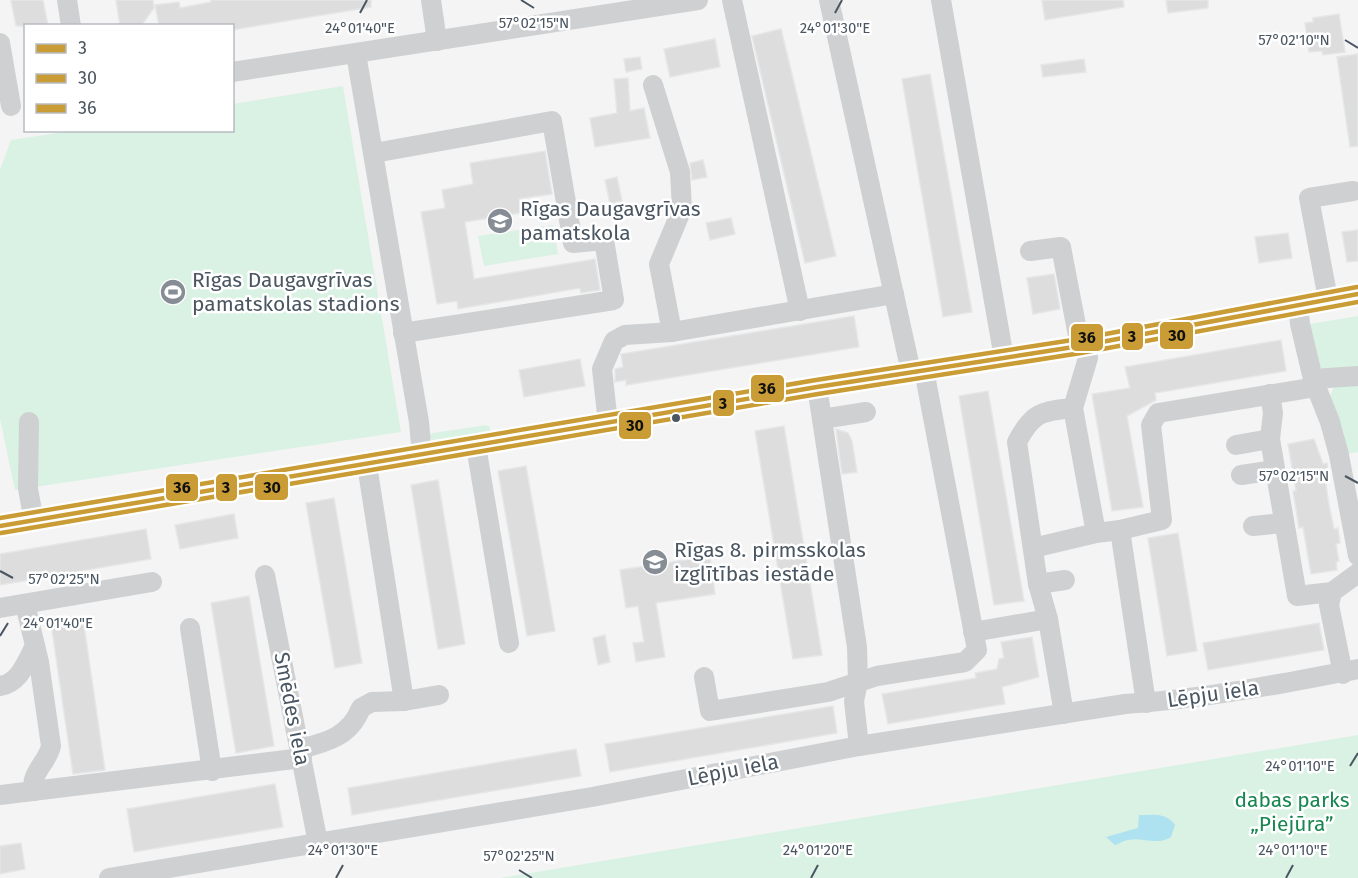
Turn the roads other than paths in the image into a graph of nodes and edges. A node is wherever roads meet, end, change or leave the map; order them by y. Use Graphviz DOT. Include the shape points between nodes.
graph roads {
  1 [pos="67,0"];
  2 [pos="430,0"];
  3 [pos="698,0"];
  4 [pos="732,0"];
  5 [pos="829,0"];
  6 [pos="941,0"];
  7 [pos="71,24"];
  8 [pos="437,41"];
  9 [pos="0,43"];
  10 [pos="356,54"];
  11 [pos="234,72"];
  12 [pos="653,85"];
  13 [pos="12,106"];
  14 [pos="374,153"];
  15 [pos="1353,191"];
  16 [pos="1030,251"];
  17 [pos="894,294"];
  18 [pos="1358,294"];
  19 [pos="1328,299"];
  20 [pos="1298,305"];
  21 [pos="800,311"];
  22 [pos="672,332"];
  23 [pos="403,333"];
  24 [pos="1084,346"];
  25 [pos="1004,358"];
  26 [pos="918,371"];
  27 [pos="1358,376"];
  28 [pos="1314,383"];
  29 [pos="817,387"];
  30 [pos="1270,394"];
  31 [pos="1073,408"];
  32 [pos="866,412"];
  33 [pos="822,419"];
  34 [pos="29,422"];
  35 [pos="608,423"];
  36 [pos="1270,438"];
  37 [pos="1236,445"];
  38 [pos="476,446"];
  39 [pos="422,456"];
  40 [pos="367,465"];
  41 [pos="1275,470"];
  42 [pos="1240,475"];
  43 [pos="34,520"];
  44 [pos="1284,523"];
  45 [pos="0,526"];
  46 [pos="1252,526"];
  47 [pos="1120,530"];
  48 [pos="1096,533"];
  49 [pos="1033,548"];
  50 [pos="1358,555"];
  51 [pos="1358,573"];
  52 [pos="265,575"];
  53 [pos="1065,580"];
  54 [pos="152,582"];
  55 [pos="1038,584"];
  56 [pos="1332,592"];
  57 [pos="25,604"];
  58 [pos="0,608"];
  59 [pos="1048,619"];
  60 [pos="190,628"];
  61 [pos="973,632"];
  62 [pos="509,643"];
  63 [pos="35,646"];
  64 [pos="1351,671"];
  65 [pos="704,677"];
  66 [pos="858,682"];
  67 [pos="0,686"];
  68 [pos="439,695"];
  69 [pos="404,701"];
  70 [pos="1146,703"];
  71 [pos="1064,714"];
  72 [pos="859,746"];
  73 [pos="301,753"];
  74 [pos="212,771"];
  75 [pos="34,790"];
  76 [pos="0,795"];
  77 [pos="318,843"];
  78 [pos="109,878"];
  1 -- 7 [label="street"];
  2 -- 8 [label="street"];
  3 -- 8 [label="street"];
  4 -- 21 [label="street"];
  5 -- 17 [label="street"];
  6 -- 25 [label="street"];
  8 -- 10 [label="street"];
  9 -- 13 [label="street"];
  10 -- 11 [label="street"];
  10 -- 14 [label="street"];
  12 -- 22 [label="street" via="680,172 681,208 659,264"];
  14 -- 23 [label="street"];
  14 -- 23 [label="street" via="552,121 573,243 604,240 614,300"];
  15 -- 19 [label="street" via="1309,198"];
  16 -- 24 [label="street" via="1061,247"];
  17 -- 21 [label="street"];
  17 -- 26 [label="street"];
  18 -- 19 [label="street"];
  19 -- 20 [label="street"];
  20 -- 24 [label="street"];
  20 -- 28 [label="street"];
  21 -- 22 [label="street"];
  22 -- 35 [label="street" via="625,335 614,341 602,369"];
  23 -- 39 [label="street"];
  24 -- 25 [label="street"];
  24 -- 31 [label="street" via="1088,358"];
  25 -- 26 [label="street"];
  26 -- 29 [label="street"];
  26 -- 61 [label="street"];
  27 -- 28 [label="street"];
  28 -- 30 [label="street"];
  28 -- 50 [label="street" via="1330,422"];
  29 -- 33 [label="street"];
  29 -- 35 [label="street"];
  30 -- 36 [label="street"];
  30 -- 47 [label="street" via="1158,413 1151,425 1162,520"];
  31 -- 48 [label="street"];
  31 -- 49 [label="street" via="1044,413 1028,421 1017,441"];
  32 -- 33 [label="street"];
  33 -- 66 [label="street" via="857,647"];
  34 -- 43 [label="street" via="28,489"];
  35 -- 38 [label="street"];
  36 -- 37 [label="street"];
  36 -- 41 [label="street"];
  38 -- 39 [label="street"];
  38 -- 62 [label="street"];
  39 -- 40 [label="street"];
  40 -- 43 [label="street"];
  40 -- 69 [label="street"];
  41 -- 42 [label="street"];
  41 -- 44 [label="street"];
  43 -- 45 [label="street"];
  44 -- 46 [label="street"];
  44 -- 56 [label="street" via="1298,596"];
  47 -- 48 [label="street"];
  47 -- 70 [label="street"];
  48 -- 49 [label="street"];
  49 -- 55 [label="street"];
  51 -- 56 [label="street"];
  52 -- 73 [label="street, Smēdes iela"];
  53 -- 55 [label="street"];
  54 -- 57 [label="street"];
  55 -- 59 [label="street"];
  56 -- 64 [label="street" via="1329,605"];
  57 -- 58 [label="street"];
  57 -- 63 [label="street"];
  59 -- 61 [label="street"];
  59 -- 71 [label="street"];
  60 -- 74 [label="street"];
  61 -- 66 [label="street" via="977,650 965,662"];
  63 -- 67 [label="street" via="17,678"];
  63 -- 75 [label="street" via="51,746 33,779"];
  64 -- 70 [label="street, Lēpju iela"];
  65 -- 66 [label="street" via="710,711 828,692"];
  66 -- 72 [label="street" via="854,701"];
  68 -- 69 [label="street"];
  69 -- 73 [label="street" via="372,702 361,708 356,722 345,734"];
  70 -- 71 [label="street, Lēpju iela"];
  71 -- 72 [label="street, Lēpju iela"];
  72 -- 77 [label="street, Lēpju iela" via="592,797"];
  73 -- 74 [label="street"];
  73 -- 77 [label="street, Smēdes iela"];
  74 -- 75 [label="street"];
  75 -- 76 [label="street"];
  77 -- 78 [label="street, Lēpju iela"];
}
